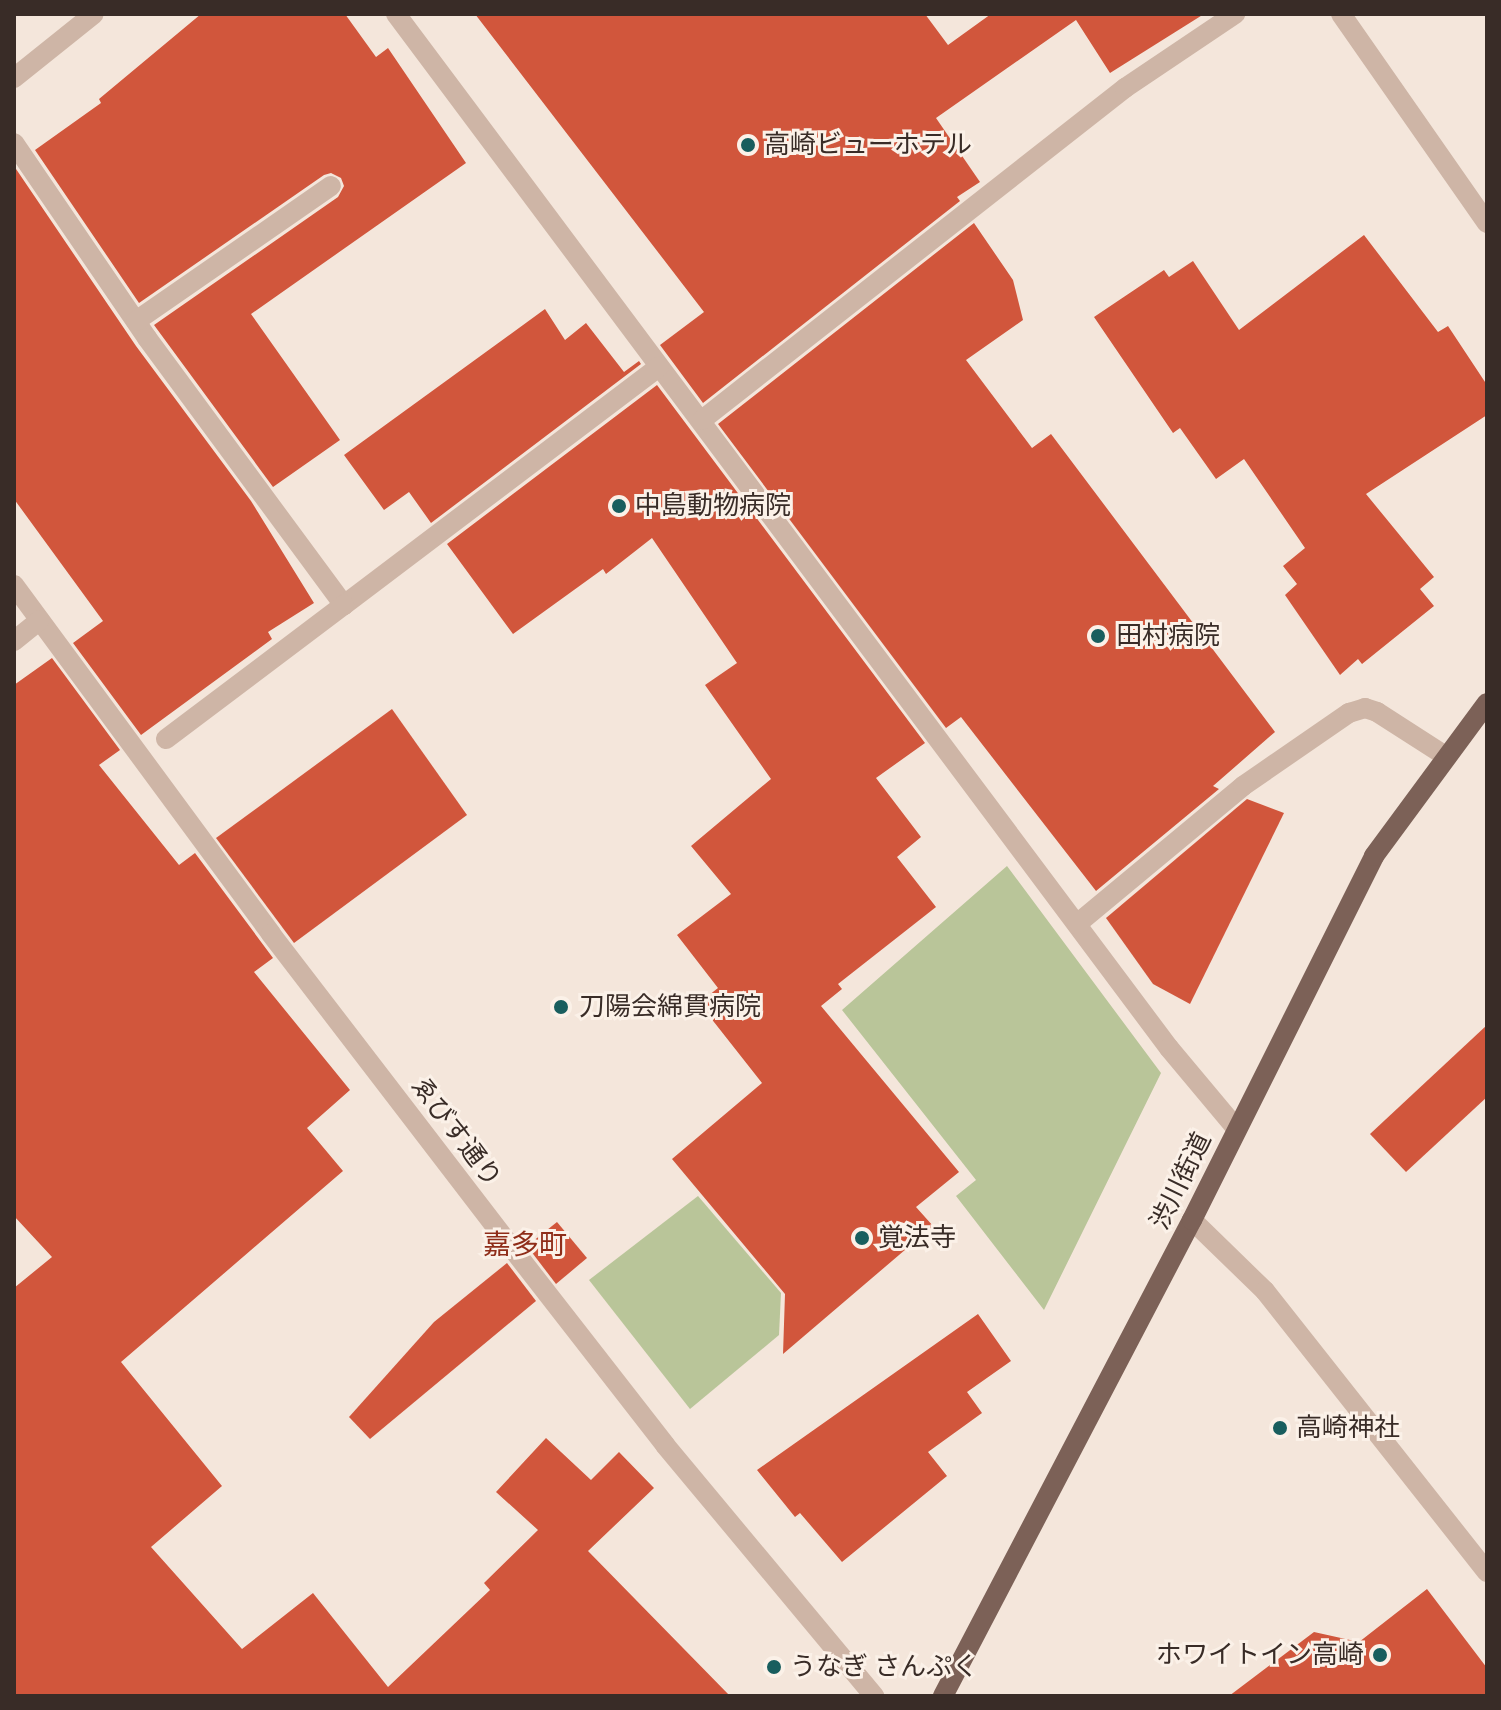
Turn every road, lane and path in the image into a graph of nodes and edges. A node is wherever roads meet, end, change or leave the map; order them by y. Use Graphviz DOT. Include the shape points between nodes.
graph roads {
  1 [pos="94,14"];
  2 [pos="396,14"];
  3 [pos="1235,14"];
  4 [pos="1341,14"];
  5 [pos="14,78"];
  6 [pos="14,143"];
  7 [pos="331,186"];
  8 [pos="1487,223"];
  9 [pos="136,321"];
  10 [pos="659,367"];
  11 [pos="702,420"];
  12 [pos="14,585"];
  13 [pos="344,605"];
  14 [pos="40,620"];
  15 [pos="14,641"];
  16 [pos="1487,703"];
  17 [pos="166,739"];
  18 [pos="1447,757"];
  19 [pos="1077,924"];
  20 [pos="1236,1128"];
  21 [pos="1192,1220"];
  22 [pos="1487,1572"];
  23 [pos="874,1696"];
  24 [pos="943,1696"];
  1 -- 5 [label="street"];
  2 -- 10 [label="street"];
  3 -- 11 [label="street" via="1125,88"];
  4 -- 8 [label="street"];
  6 -- 9 [label="street"];
  7 -- 9 [label="street"];
  9 -- 13 [label="street"];
  10 -- 11 [label="street"];
  10 -- 13 [label="street"];
  11 -- 19 [label="street"];
  12 -- 14 [label="street, ゑびす通り"];
  13 -- 17 [label="street"];
  14 -- 15 [label="street"];
  14 -- 23 [label="street, ゑびす通り" via="508,1243 665,1445"];
  16 -- 18 [label="main road, 渋川街道"];
  18 -- 19 [label="street" via="1377,712 1365,708 1349,713 1243,786"];
  18 -- 20 [label="main road, 渋川街道" via="1374,856"];
  19 -- 20 [label="street"];
  20 -- 21 [label="main road, 渋川街道"];
  21 -- 22 [label="street" via="1265,1291"];
  21 -- 24 [label="main road, 渋川街道"];
}
